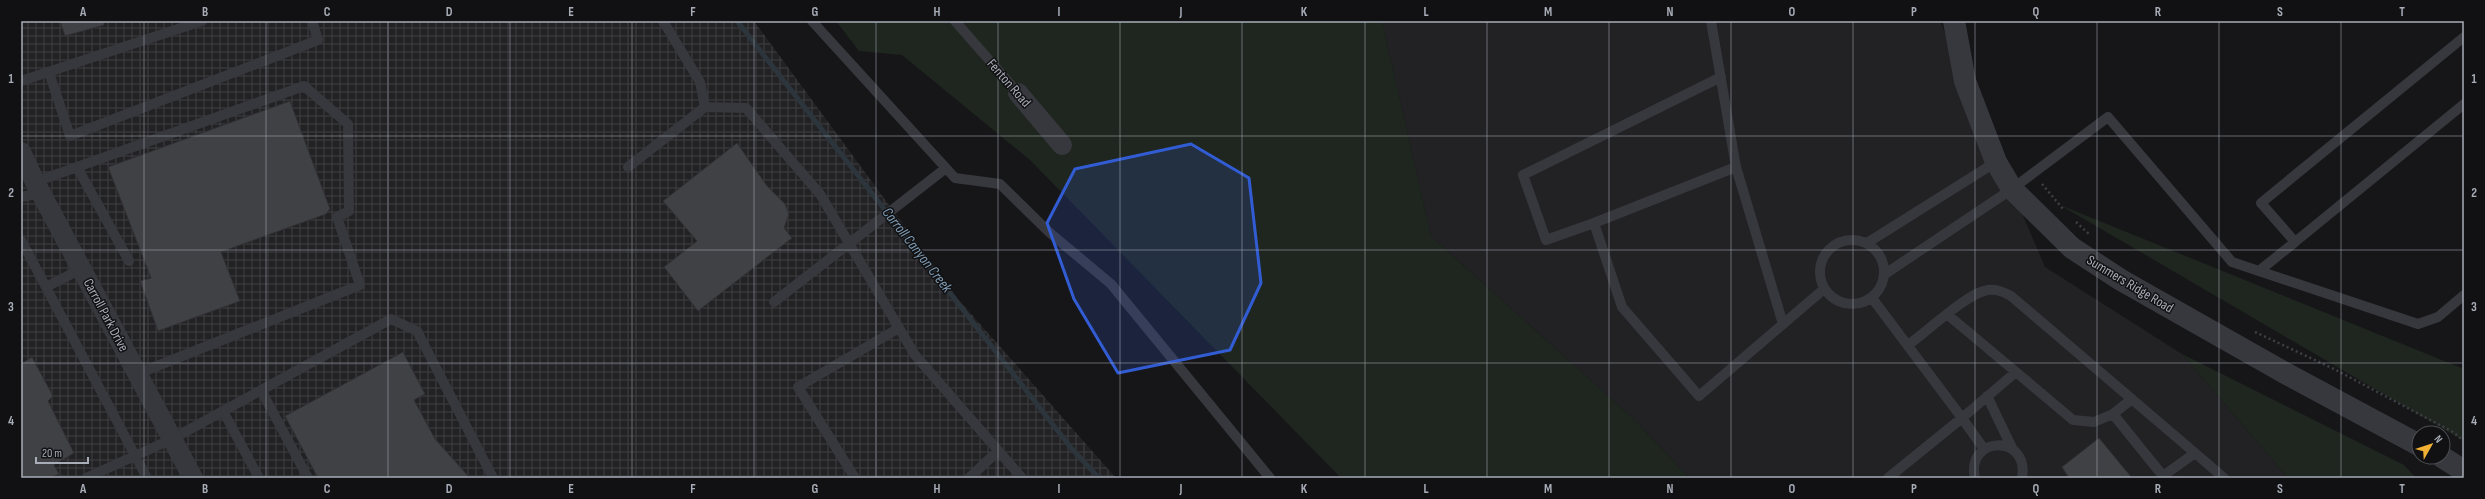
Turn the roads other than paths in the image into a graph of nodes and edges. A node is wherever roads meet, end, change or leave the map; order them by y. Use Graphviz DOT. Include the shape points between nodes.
graph roads {
  1 [pos="202,21"];
  2 [pos="312,21"];
  3 [pos="663,21"];
  4 [pos="812,21"];
  5 [pos="955,21"];
  6 [pos="1711,21"];
  7 [pos="1954,21"];
  8 [pos="2464,37"];
  9 [pos="49,72"];
  10 [pos="1721,77"];
  11 [pos="21,81"];
  12 [pos="1018,92"];
  13 [pos="2464,104"];
  14 [pos="705,107"];
  15 [pos="1062,145"];
  16 [pos="21,152"];
  17 [pos="1996,162"];
  18 [pos="76,167"];
  19 [pos="628,167"];
  20 [pos="946,168"];
  21 [pos="1736,168"];
  22 [pos="38,188"];
  23 [pos="2012,189"];
  24 [pos="21,197"];
  25 [pos="1594,222"];
  26 [pos="21,240"];
  27 [pos="2295,242"];
  28 [pos="1867,243"];
  29 [pos="849,244"];
  30 [pos="129,262"];
  31 [pos="81,269"];
  32 [pos="2259,272"];
  33 [pos="1885,274"];
  34 [pos="46,287"];
  35 [pos="1824,289"];
  36 [pos="2464,295"];
  37 [pos="1872,298"];
  38 [pos="774,302"];
  39 [pos="1948,315"];
  40 [pos="1783,324"];
  41 [pos="899,328"];
  42 [pos="1908,345"];
  43 [pos="2016,372"];
  44 [pos="137,374"];
  45 [pos="261,390"];
  46 [pos="1988,396"];
  47 [pos="2132,399"];
  48 [pos="222,411"];
  49 [pos="2113,414"];
  50 [pos="1962,418"];
  51 [pos="172,439"];
  52 [pos="2411,441"];
  53 [pos="1984,449"];
  54 [pos="2013,450"];
  55 [pos="998,451"];
  56 [pos="2195,453"];
  57 [pos="136,456"];
  58 [pos="2451,463"];
  59 [pos="2464,471"];
  60 [pos="86,478"];
  61 [pos="147,478"];
  62 [pos="193,478"];
  63 [pos="259,478"];
  64 [pos="308,478"];
  65 [pos="493,478"];
  66 [pos="855,478"];
  67 [pos="969,478"];
  68 [pos="1022,478"];
  69 [pos="1270,478"];
  70 [pos="1888,478"];
  71 [pos="1974,478"];
  72 [pos="2022,478"];
  73 [pos="2224,478"];
  1 -- 9 [label="lane"];
  2 -- 9 [label="lane" via="318,40 70,136"];
  3 -- 14 [label="lane" via="700,82"];
  4 -- 20 [label="lane"];
  5 -- 12 [label="lane, Fenton Road"];
  6 -- 10 [label="lane"];
  7 -- 17 [label="street, Summers Ridge Road" via="1965,81"];
  8 -- 27 [label="lane" via="2261,203"];
  9 -- 11 [label="lane"];
  10 -- 21 [label="lane"];
  10 -- 25 [label="lane" via="1523,175 1546,240"];
  12 -- 15 [label="street, Fenton Road"];
  13 -- 27 [label="lane"];
  14 -- 19 [label="lane"];
  14 -- 29 [label="lane" via="746,108 820,194"];
  16 -- 22 [label="street, Carroll Park Drive"];
  17 -- 23 [label="street, Summers Ridge Road"];
  17 -- 28 [label="lane"];
  18 -- 22 [label="lane"];
  18 -- 30 [label="lane"];
  18 -- 44 [label="lane" via="304,86 348,124 350,211 338,217 360,285"];
  20 -- 29 [label="lane"];
  20 -- 69 [label="lane" via="955,178 1000,184 1050,233 1111,284"];
  21 -- 25 [label="lane"];
  21 -- 40 [label="lane"];
  22 -- 24 [label="lane"];
  22 -- 31 [label="street, Carroll Park Drive"];
  23 -- 32 [label="lane" via="2108,116 2232,262"];
  23 -- 33 [label="lane"];
  23 -- 52 [label="street, Summers Ridge Road" via="2072,248 2121,280"];
  25 -- 40 [label="lane" via="1622,306 1699,396"];
  26 -- 34 [label="lane"];
  27 -- 32 [label="lane"];
  28 -- 33 [label="lane" via="1880,256"];
  28 -- 35 [label="lane" via="1849,240 1840,242 1825,254 1820,271"];
  29 -- 38 [label="lane"];
  29 -- 41 [label="lane"];
  31 -- 34 [label="lane"];
  31 -- 44 [label="street, Carroll Park Drive"];
  32 -- 36 [label="lane" via="2418,324 2438,317"];
  33 -- 37 [label="lane" via="1879,291"];
  34 -- 57 [label="lane"];
  35 -- 37 [label="lane" via="1833,299 1846,305 1864,303"];
  35 -- 40 [label="lane"];
  37 -- 42 [label="lane"];
  39 -- 42 [label="lane"];
  39 -- 43 [label="lane"];
  39 -- 47 [label="lane" via="1982,291 2002,291"];
  41 -- 55 [label="lane" via="915,355"];
  41 -- 66 [label="lane" via="798,387"];
  42 -- 50 [label="lane"];
  43 -- 46 [label="lane"];
  43 -- 49 [label="lane" via="2073,420 2094,422"];
  44 -- 51 [label="street, Carroll Park Drive"];
  45 -- 48 [label="lane"];
  45 -- 64 [label="lane"];
  45 -- 65 [label="lane" via="391,319 417,331"];
  46 -- 50 [label="lane"];
  46 -- 54 [label="lane"];
  47 -- 49 [label="lane"];
  47 -- 56 [label="lane"];
  48 -- 51 [label="lane"];
  48 -- 63 [label="lane"];
  49 -- 56 [label="lane" via="2163,476"];
  50 -- 53 [label="lane"];
  50 -- 70 [label="lane"];
  51 -- 57 [label="lane"];
  51 -- 62 [label="street, Carroll Park Drive"];
  53 -- 54 [label="lane" via="1999,445"];
  53 -- 71 [label="lane" via="1974,462"];
  54 -- 72 [label="lane" via="2022,463"];
  55 -- 67 [label="lane"];
  55 -- 68 [label="lane"];
  56 -- 73 [label="lane"];
  57 -- 60 [label="lane"];
  57 -- 61 [label="lane"];
  58 -- 59 [label="street"];
}
